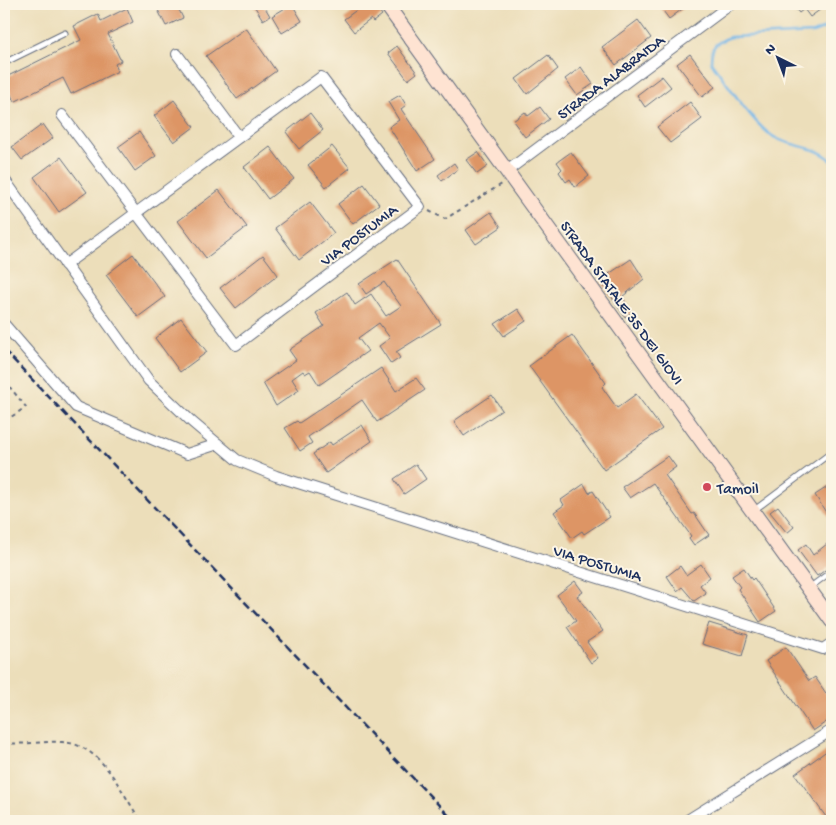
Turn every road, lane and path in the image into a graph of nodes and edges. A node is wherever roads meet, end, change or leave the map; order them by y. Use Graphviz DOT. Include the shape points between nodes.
graph roads {
  1 [pos="386,4"];
  2 [pos="731,4"];
  3 [pos="65,33"];
  4 [pos="178,54"];
  5 [pos="4,63"];
  6 [pos="62,115"];
  7 [pos="239,137"];
  8 [pos="506,171"];
  9 [pos="4,179"];
  10 [pos="420,207"];
  11 [pos="136,213"];
  12 [pos="65,265"];
  13 [pos="4,324"];
  14 [pos="4,380"];
  15 [pos="4,412"];
  16 [pos="218,444"];
  17 [pos="832,452"];
  18 [pos="753,511"];
  19 [pos="832,572"];
  20 [pos="809,589"];
  21 [pos="832,621"];
  22 [pos="832,643"];
  23 [pos="832,730"];
  24 [pos="4,743"];
  25 [pos="141,821"];
  26 [pos="686,821"];
  1 -- 8 [label="main road, STRADA STATALE 35 DEI GIOVI"];
  2 -- 8 [label="street, STRADA ALABRAIDA"];
  3 -- 5 [label="lane"];
  4 -- 7 [label="street"];
  6 -- 11 [label="street, VIA POSTUMIA"];
  7 -- 10 [label="street, VIA POSTUMIA" via="321,77"];
  7 -- 11 [label="street, VIA POSTUMIA"];
  8 -- 10 [label="path" via="504,183 445,219"];
  8 -- 18 [label="main road, STRADA STATALE 35 DEI GIOVI"];
  9 -- 12 [label="street, VIA POSTUMIA"];
  10 -- 11 [label="street, VIA POSTUMIA" via="236,345"];
  11 -- 12 [label="street, VIA POSTUMIA"];
  12 -- 16 [label="street, VIA POSTUMIA" via="149,381"];
  13 -- 16 [label="street" via="76,407 187,454"];
  14 -- 15 [label="path" via="26,407 8,419"];
  16 -- 22 [label="street, VIA POSTUMIA" via="237,460 276,476 823,649"];
  17 -- 18 [label="lane"];
  18 -- 20 [label="main road, STRADA STATALE 35 DEI GIOVI"];
  19 -- 20 [label="lane"];
  20 -- 21 [label="main road, STRADA STATALE 35 DEI GIOVI"];
  23 -- 26 [label="street"];
  24 -- 25 [label="path" via="62,742 83,746 100,760"];
}
